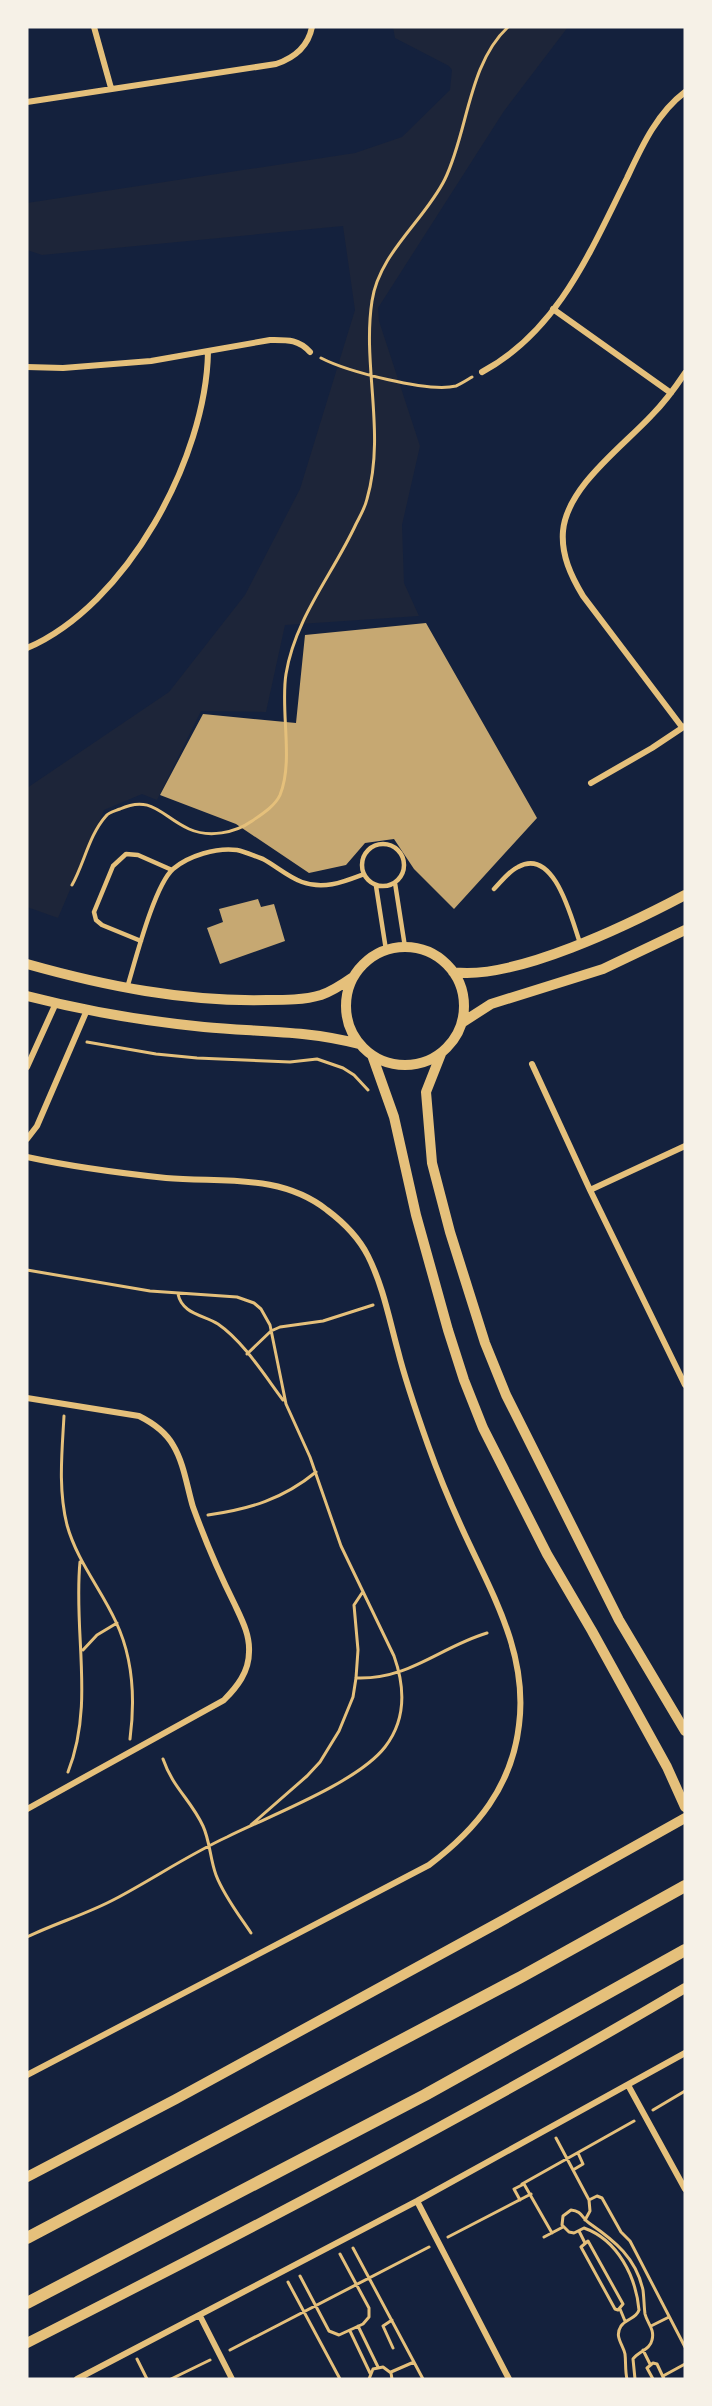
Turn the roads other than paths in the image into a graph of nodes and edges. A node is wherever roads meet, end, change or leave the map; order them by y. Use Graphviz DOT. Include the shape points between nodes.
graph roads {
  1 [pos="94,27"];
  2 [pos="312,27"];
  3 [pos="111,88"];
  4 [pos="685,92"];
  5 [pos="27,102"];
  6 [pos="553,309"];
  7 [pos="208,352"];
  8 [pos="310,352"];
  9 [pos="27,367"];
  10 [pos="482,372"];
  11 [pos="685,373"];
  12 [pos="671,393"];
  13 [pos="27,648"];
  14 [pos="684,726"];
  15 [pos="591,783"];
  16 [pos="172,870"];
  17 [pos="364,874"];
  18 [pos="395,883"];
  19 [pos="376,885"];
  20 [pos="494,889"];
  21 [pos="685,895"];
  22 [pos="685,930"];
  23 [pos="141,941"];
  24 [pos="580,943"];
  25 [pos="405,947"];
  26 [pos="386,950"];
  27 [pos="27,963"];
  28 [pos="453,972"];
  29 [pos="354,977"];
  30 [pos="127,988"];
  31 [pos="27,996"];
  32 [pos="56,1003"];
  33 [pos="87,1010"];
  34 [pos="463,1022"];
  35 [pos="359,1044"];
  36 [pos="441,1054"];
  37 [pos="372,1055"];
  38 [pos="532,1064"];
  39 [pos="27,1067"];
  40 [pos="27,1139"];
  41 [pos="685,1146"];
  42 [pos="27,1157"];
  43 [pos="590,1190"];
  44 [pos="685,1385"];
  45 [pos="27,1398"];
  46 [pos="685,1731"];
  47 [pos="685,1807"];
  48 [pos="27,1809"];
  49 [pos="685,1818"];
  50 [pos="685,1886"];
  51 [pos="685,1950"];
  52 [pos="685,1988"];
  53 [pos="685,2053"];
  54 [pos="27,2075"];
  55 [pos="628,2085"];
  56 [pos="27,2177"];
  57 [pos="685,2189"];
  58 [pos="417,2201"];
  59 [pos="27,2238"];
  60 [pos="27,2303"];
  61 [pos="200,2316"];
  62 [pos="27,2343"];
  63 [pos="78,2379"];
  64 [pos="232,2379"];
  65 [pos="509,2379"];
  1 -- 3 [label="street"];
  2 -- 3 [label="street" via="302,49 276,64"];
  3 -- 5 [label="street"];
  4 -- 6 [label="street" via="667,108 649,134 594,245"];
  6 -- 10 [label="street" via="522,346"];
  6 -- 12 [label="street"];
  7 -- 8 [label="street" via="288,340 301,342"];
  7 -- 9 [label="street" via="151,362"];
  7 -- 13 [label="street" via="203,399 186,455 151,529 116,579 92,603"];
  11 -- 12 [label="street"];
  12 -- 14 [label="street" via="576,495 563,531 571,577"];
  14 -- 15 [label="street"];
  16 -- 17 [label="lane" via="205,853 236,850 274,864 303,882 323,886"];
  16 -- 23 [label="lane"];
  16 -- 23 [label="lane" via="126,854 113,866 94,912 96,920"];
  17 -- 18 [label="lane" via="363,857 368,850 384,844 393,846 404,860 401,877"];
  17 -- 19 [label="lane"];
  18 -- 19 [label="lane"];
  18 -- 25 [label="lane"];
  19 -- 26 [label="lane"];
  20 -- 24 [label="lane" via="519,866 547,868 557,880"];
  21 -- 24 [label="street" via="638,920"];
  22 -- 34 [label="street" via="603,969 490,1004"];
  23 -- 30 [label="lane"];
  24 -- 28 [label="street" via="493,972"];
  25 -- 26 [label="street"];
  25 -- 28 [label="street" via="432,954"];
  26 -- 29 [label="street" via="362,966"];
  27 -- 30 [label="street"];
  28 -- 34 [label="street" via="462,987"];
  29 -- 30 [label="street" via="324,994 290,999 208,999"];
  29 -- 35 [label="street" via="348,990 347,1018"];
  31 -- 32 [label="street"];
  32 -- 33 [label="street"];
  32 -- 39 [label="street"];
  33 -- 35 [label="street" via="195,1026 308,1033"];
  33 -- 40 [label="street" via="37,1125"];
  34 -- 36 [label="street" via="455,1040"];
  35 -- 37 [label="street"];
  36 -- 37 [label="street" via="425,1063 407,1066"];
  36 -- 46 [label="street" via="426,1092 432,1163 485,1343 506,1395 619,1620"];
  37 -- 47 [label="street" via="394,1117 448,1330 479,1418 547,1554 667,1767"];
  38 -- 43 [label="street"];
  41 -- 43 [label="street"];
  42 -- 54 [label="street" via="135,1175 271,1184 299,1193 348,1228 379,1279 412,1400 464,1534 506,1624 521,1691 512,1759 498,1790 472,1828 429,1865"];
  43 -- 44 [label="street"];
  45 -- 48 [label="street" via="139,1416 159,1428 174,1447 197,1516 248,1636 249,1654 237,1687 224,1700"];
  49 -- 56 [label="street"];
  50 -- 59 [label="main road"];
  51 -- 60 [label="main road" via="415,2100"];
  52 -- 62 [label="street" via="419,2140"];
  53 -- 55 [label="street"];
  55 -- 57 [label="street"];
  55 -- 58 [label="street"];
  58 -- 61 [label="street"];
  58 -- 65 [label="street"];
  61 -- 63 [label="street"];
  61 -- 64 [label="street"];
}
